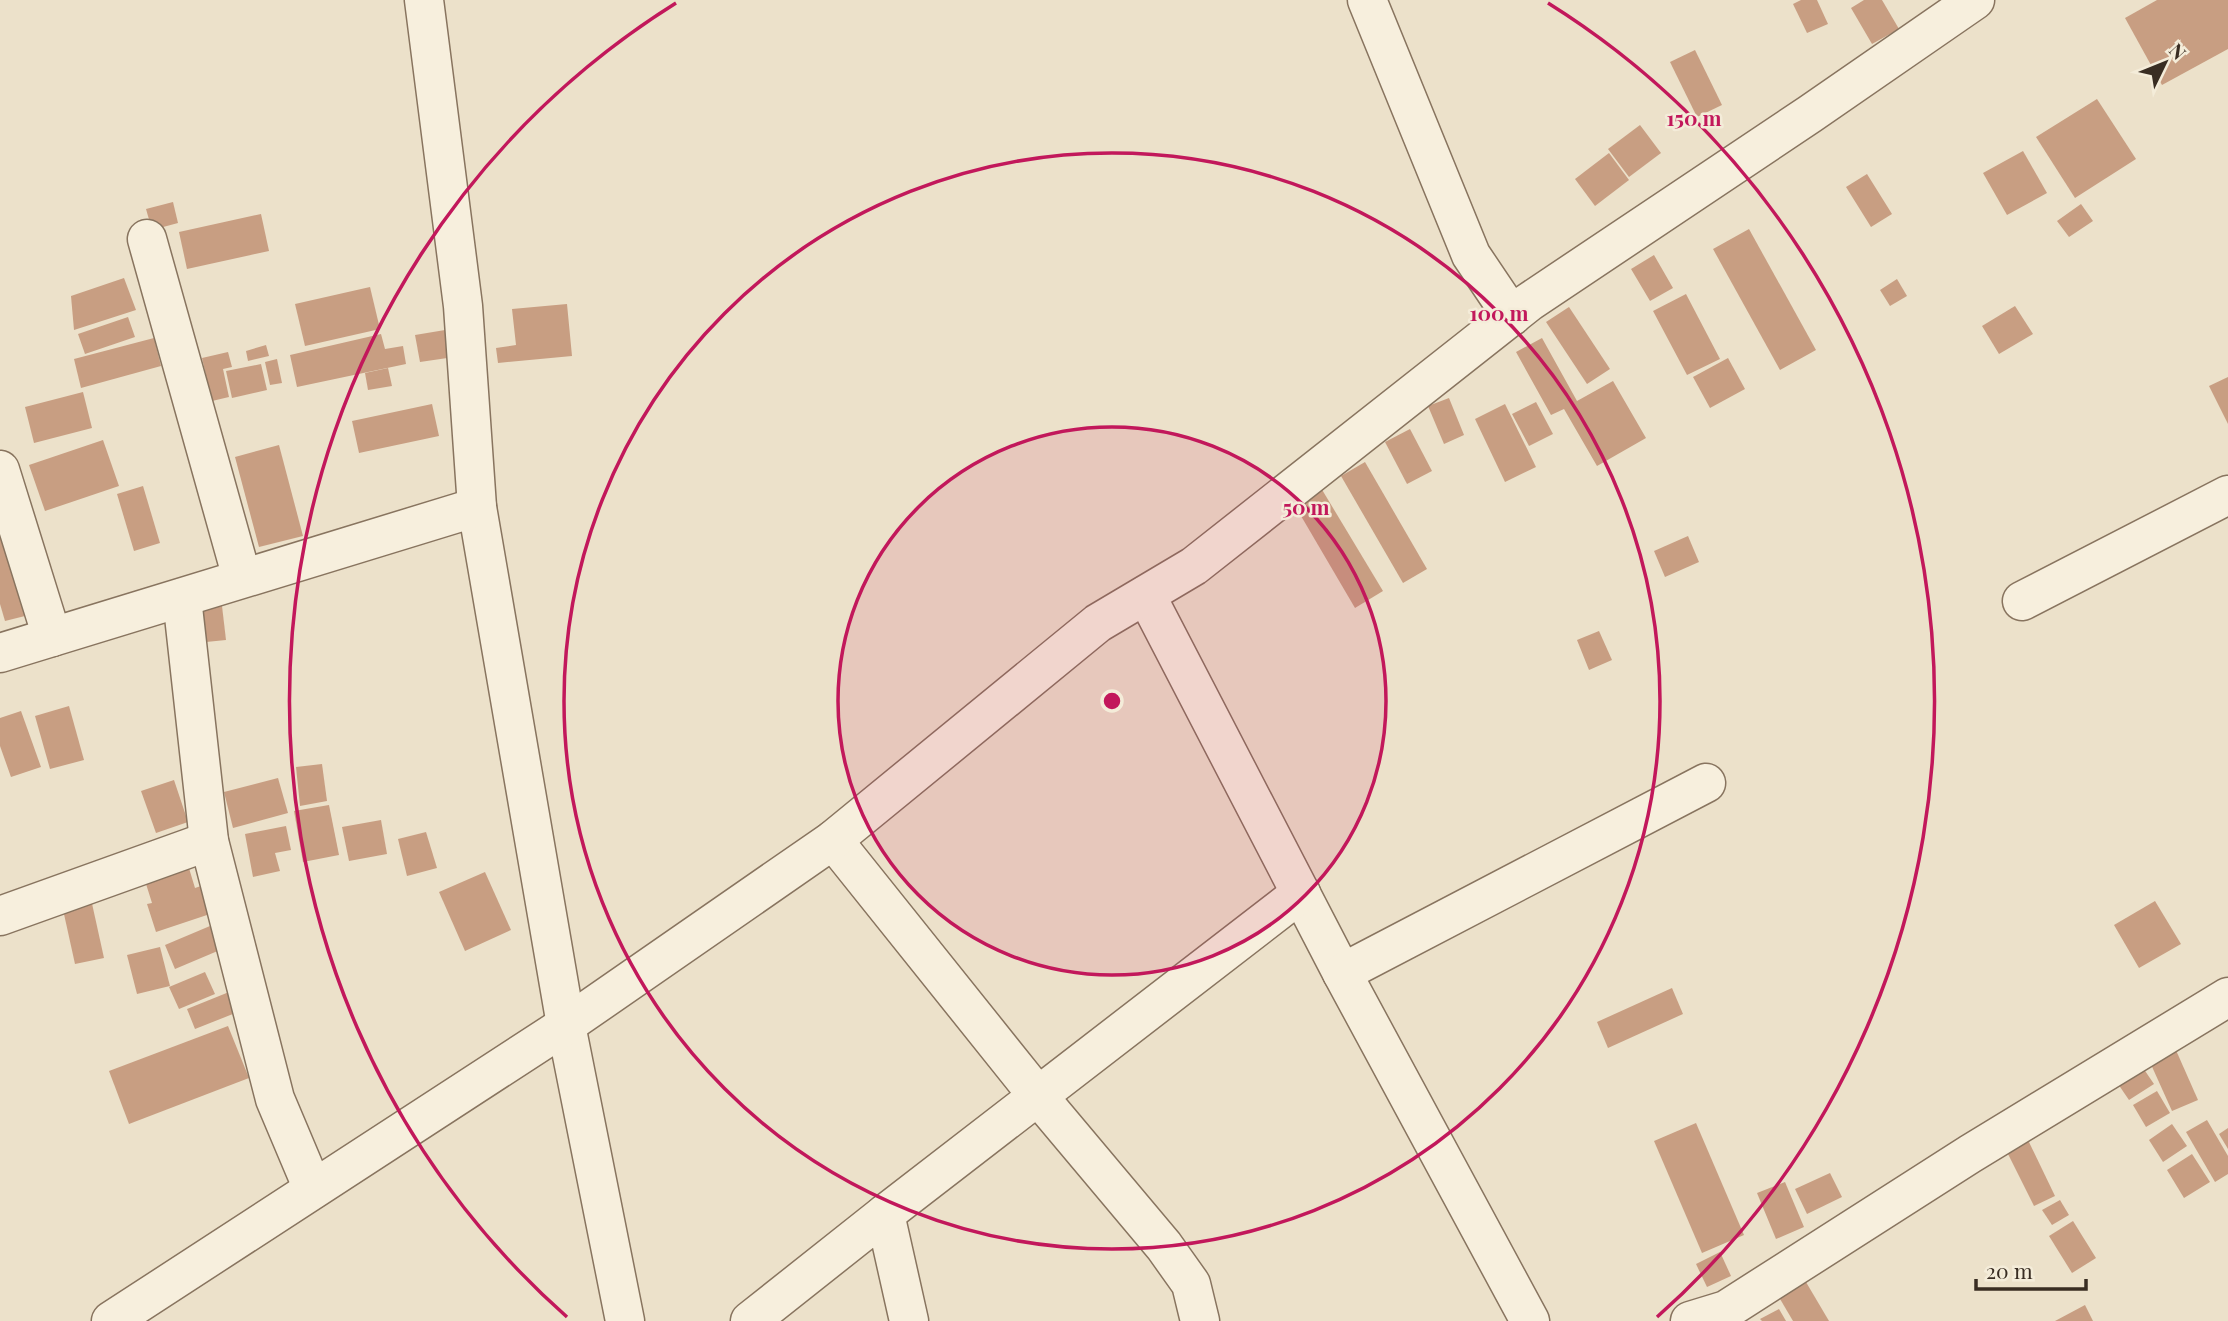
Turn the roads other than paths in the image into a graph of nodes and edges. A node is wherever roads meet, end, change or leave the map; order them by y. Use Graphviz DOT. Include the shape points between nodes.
graph roads {
  1 [pos="424,0"];
  2 [pos="1367,0"];
  3 [pos="1975,0"];
  4 [pos="147,239"];
  5 [pos="1512,316"];
  6 [pos="0,470"];
  7 [pos="2228,495"];
  8 [pos="477,507"];
  9 [pos="242,578"];
  10 [pos="1146,594"];
  11 [pos="182,598"];
  12 [pos="2022,601"];
  13 [pos="52,637"];
  14 [pos="0,653"];
  15 [pos="1706,783"];
  16 [pos="833,840"];
  17 [pos="209,841"];
  18 [pos="1301,892"];
  19 [pos="0,916"];
  20 [pos="1342,973"];
  21 [pos="2228,997"];
  22 [pos="566,1025"];
  23 [pos="1038,1096"];
  24 [pos="313,1189"];
  25 [pos="885,1214"];
  26 [pos="111,1321"];
  27 [pos="625,1321"];
  28 [pos="750,1321"];
  29 [pos="909,1321"];
  30 [pos="1200,1321"];
  31 [pos="1530,1321"];
  32 [pos="1690,1321"];
  1 -- 8 [label="street" via="463,306"];
  2 -- 5 [label="street" via="1471,255"];
  3 -- 5 [label="street"];
  4 -- 9 [label="street"];
  5 -- 10 [label="street" via="1194,566"];
  6 -- 13 [label="street"];
  7 -- 12 [label="street"];
  8 -- 9 [label="street"];
  8 -- 22 [label="street"];
  9 -- 11 [label="street"];
  10 -- 16 [label="street" via="1098,623"];
  10 -- 18 [label="street"];
  11 -- 13 [label="street"];
  11 -- 17 [label="street"];
  13 -- 14 [label="street"];
  15 -- 20 [label="street"];
  16 -- 22 [label="street"];
  16 -- 23 [label="street"];
  17 -- 19 [label="street"];
  17 -- 24 [label="street" via="275,1099"];
  18 -- 20 [label="street"];
  18 -- 23 [label="street"];
  20 -- 31 [label="street"];
  21 -- 32 [label="street" via="1726,1310"];
  22 -- 24 [label="street"];
  22 -- 27 [label="street"];
  23 -- 25 [label="street"];
  23 -- 30 [label="street" via="1164,1246 1191,1284"];
  24 -- 26 [label="street"];
  25 -- 28 [label="street"];
  25 -- 29 [label="street"];
}
